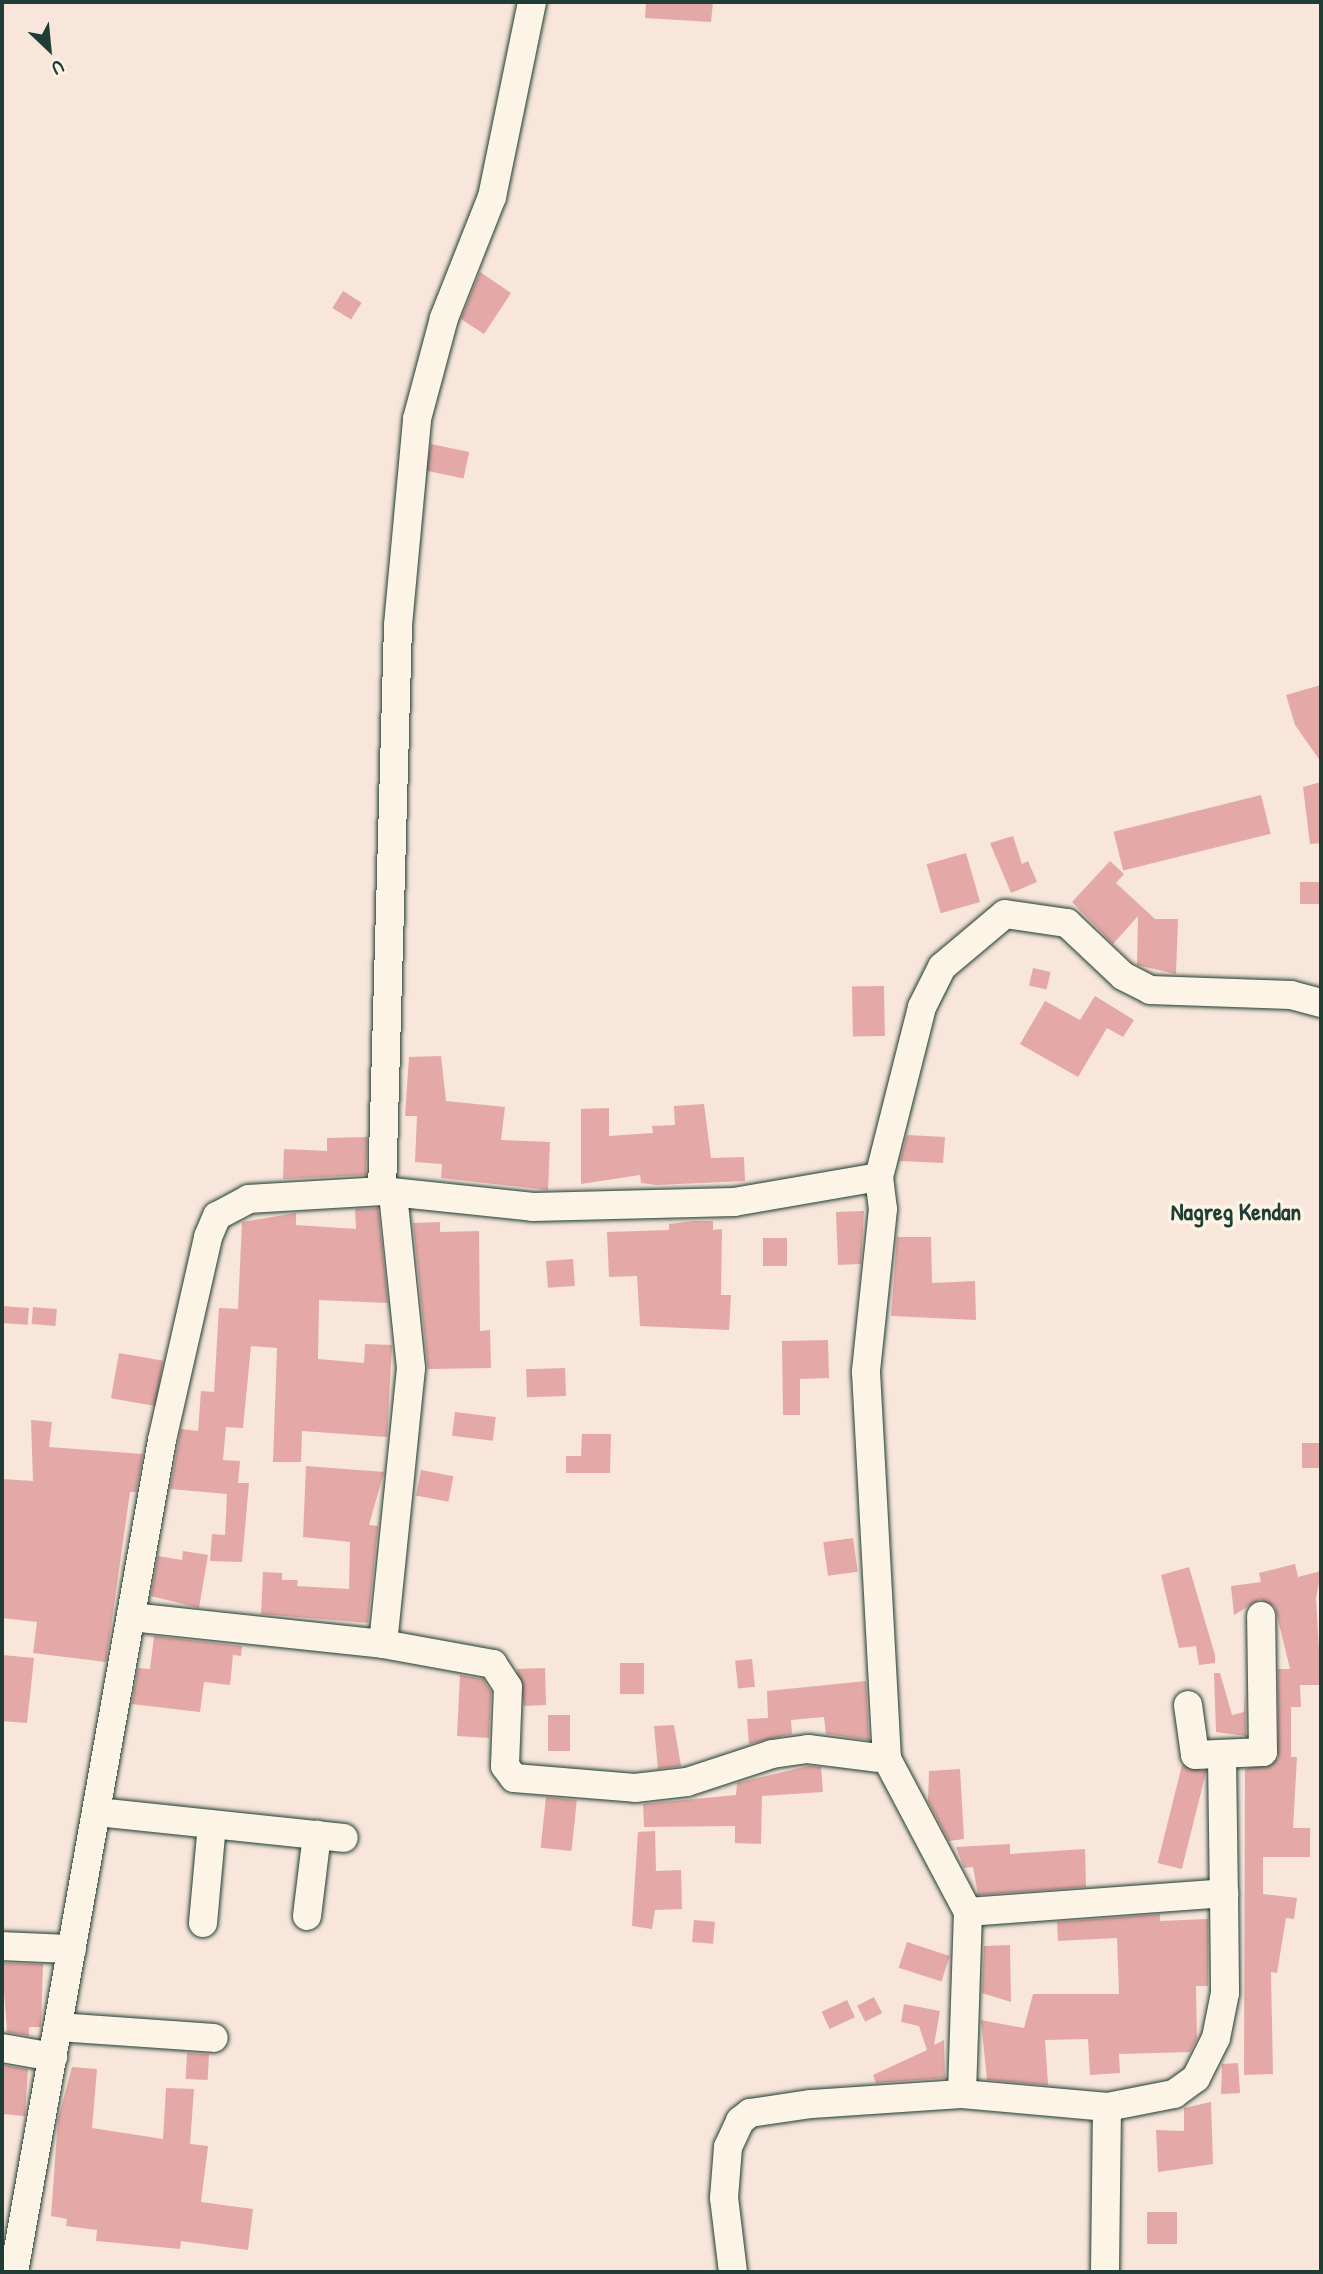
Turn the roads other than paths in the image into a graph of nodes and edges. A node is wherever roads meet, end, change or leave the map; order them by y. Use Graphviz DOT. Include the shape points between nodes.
graph roads {
  1 [pos="532,2"];
  2 [pos="1321,1003"];
  3 [pos="879,1177"];
  4 [pos="388,1192"];
  5 [pos="1261,1616"];
  6 [pos="131,1617"];
  7 [pos="383,1644"];
  8 [pos="1188,1705"];
  9 [pos="1222,1757"];
  10 [pos="887,1759"];
  11 [pos="97,1812"];
  12 [pos="212,1824"];
  13 [pos="1224,1892"];
  14 [pos="968,1912"];
  15 [pos="307,1916"];
  16 [pos="203,1923"];
  17 [pos="2,1946"];
  18 [pos="72,1949"];
  19 [pos="58,2027"];
  20 [pos="214,2038"];
  21 [pos="2,2048"];
  22 [pos="53,2057"];
  23 [pos="961,2094"];
  24 [pos="1107,2108"];
  25 [pos="12,2222"];
  26 [pos="14,2272"];
  27 [pos="733,2272"];
  28 [pos="1105,2272"];
  1 -- 4 [label="street" via="492,197 444,318 416,419 398,625"];
  2 -- 3 [label="street" via="1291,995 1150,989 1123,976 1067,923 1005,914 942,967 922,1007"];
  3 -- 4 [label="street" via="734,1202 533,1207"];
  3 -- 10 [label="street" via="883,1209 866,1373"];
  4 -- 6 [label="street" via="249,1199 216,1216 162,1440"];
  4 -- 7 [label="street" via="411,1368"];
  5 -- 9 [label="street" via="1265,1746 1257,1756"];
  6 -- 7 [label="street"];
  6 -- 11 [label="street"];
  7 -- 10 [label="street" via="500,1668 508,1687 505,1766 514,1778 635,1788 687,1782 772,1754 808,1749"];
  8 -- 9 [label="street" via="1193,1753"];
  9 -- 13 [label="street"];
  10 -- 14 [label="street"];
  11 -- 12 [label="street"];
  11 -- 18 [label="street"];
  12 -- 15 [label="street" via="330,1836"];
  12 -- 16 [label="street"];
  13 -- 14 [label="street"];
  13 -- 24 [label="street" via="1226,1993 1216,2038 1196,2078 1174,2094"];
  14 -- 23 [label="street"];
  17 -- 18 [label="street"];
  18 -- 19 [label="street"];
  19 -- 20 [label="street"];
  19 -- 22 [label="street"];
  21 -- 22 [label="street"];
  22 -- 25 [label="street"];
  23 -- 24 [label="street"];
  23 -- 27 [label="street" via="750,2113 740,2121 728,2147 724,2198"];
  24 -- 28 [label="street"];
  25 -- 26 [label="street"];
}
